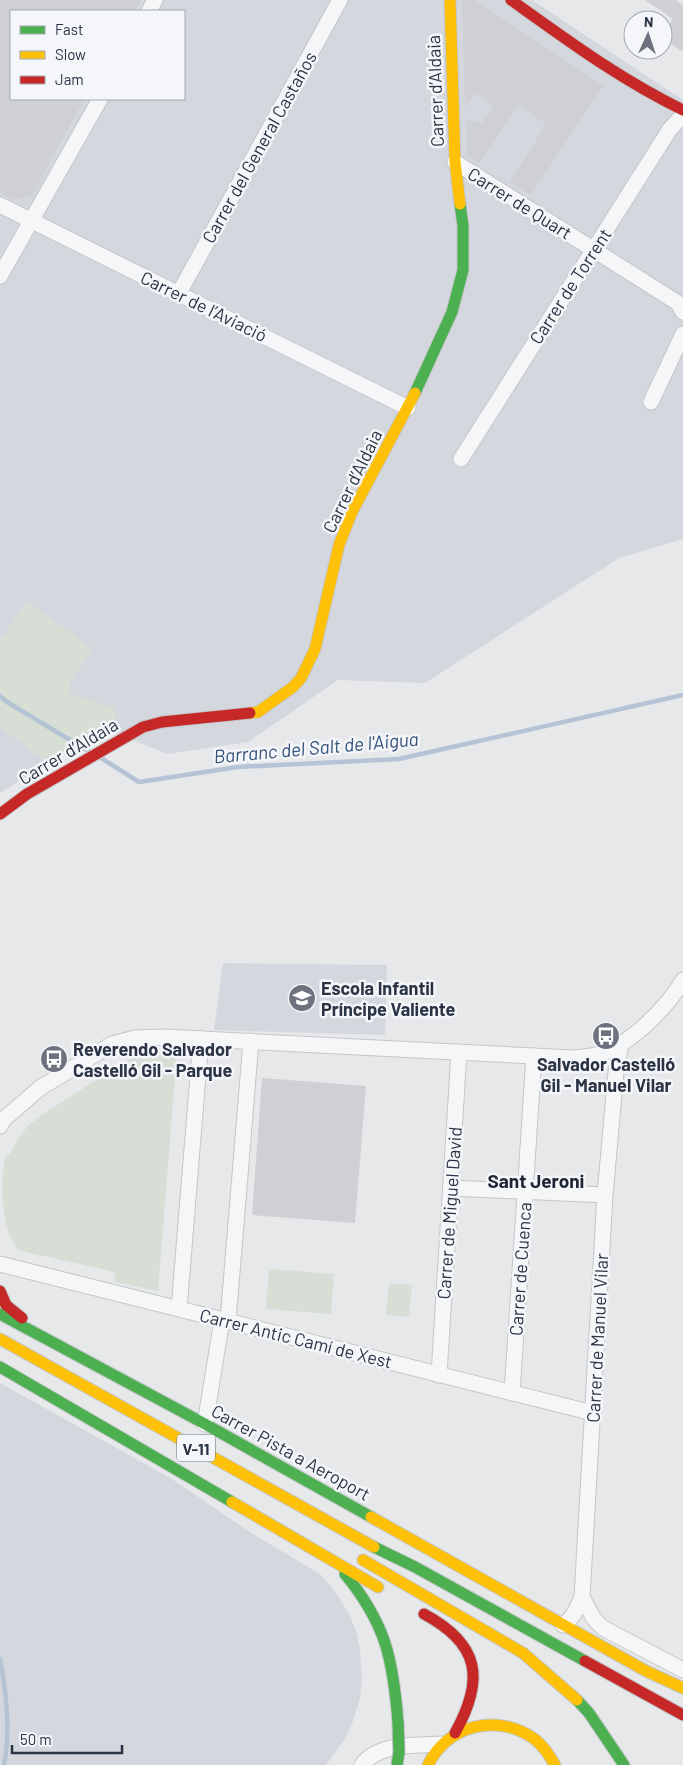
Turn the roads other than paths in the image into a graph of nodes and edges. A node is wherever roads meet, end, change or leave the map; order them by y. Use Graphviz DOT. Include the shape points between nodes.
graph roads {
  1 [pos="340,0"];
  2 [pos="450,0"];
  3 [pos="511,0"];
  4 [pos="99,100"];
  5 [pos="683,110"];
  6 [pos="683,115"];
  7 [pos="455,162"];
  8 [pos="0,205"];
  9 [pos="32,222"];
  10 [pos="594,249"];
  11 [pos="0,276"];
  12 [pos="179,293"];
  13 [pos="683,312"];
  14 [pos="683,334"];
  15 [pos="651,402"];
  16 [pos="408,408"];
  17 [pos="461,458"];
  18 [pos="0,814"];
  19 [pos="683,980"];
  20 [pos="201,1039"];
  21 [pos="251,1041"];
  22 [pos="621,1044"];
  23 [pos="460,1052"];
  24 [pos="534,1056"];
  25 [pos="0,1126"];
  26 [pos="451,1188"];
  27 [pos="525,1191"];
  28 [pos="605,1194"];
  29 [pos="0,1264"];
  30 [pos="0,1291"];
  31 [pos="179,1309"];
  32 [pos="0,1314"];
  33 [pos="225,1320"];
  34 [pos="47,1338"];
  35 [pos="0,1339"];
  36 [pos="0,1358"];
  37 [pos="0,1367"];
  38 [pos="439,1374"];
  39 [pos="512,1393"];
  40 [pos="593,1413"];
  41 [pos="205,1424"];
  42 [pos="171,1453"];
  43 [pos="355,1556"];
  44 [pos="392,1557"];
  45 [pos="335,1562"];
  46 [pos="386,1592"];
  47 [pos="582,1597"];
  48 [pos="412,1607"];
  49 [pos="562,1625"];
  50 [pos="535,1647"];
  51 [pos="683,1670"];
  52 [pos="683,1688"];
  53 [pos="589,1696"];
  54 [pos="683,1716"];
  55 [pos="612,1726"];
  56 [pos="455,1733"];
  57 [pos="623,1742"];
  58 [pos="441,1744"];
  59 [pos="384,1751"];
  60 [pos="362,1765"];
  61 [pos="397,1765"];
  62 [pos="412,1765"];
  63 [pos="428,1765"];
  64 [pos="555,1765"];
  65 [pos="624,1765"];
  66 [pos="634,1765"];
  1 -- 12 [label="street, Carrer del General Castaños"];
  2 -- 7 [label="main road, Carrer d’Aldaia"];
  3 -- 5 [label="main road" via="624,78"];
  4 -- 9 [label="street"];
  6 -- 10 [label="street, Carrer de Torrent" via="670,129"];
  7 -- 10 [label="street, Carrer de Quart"];
  7 -- 16 [label="main road, Carrer d’Aldaia" via="463,226 463,270 452,312"];
  8 -- 9 [label="street, Carrer de l’Aviació"];
  9 -- 11 [label="street"];
  9 -- 12 [label="street, Carrer de l’Aviació"];
  10 -- 13 [label="street, Carrer de Quart" via="678,303"];
  10 -- 17 [label="street, Carrer de Torrent"];
  12 -- 16 [label="street, Carrer de l’Aviació"];
  14 -- 15 [label="street"];
  16 -- 18 [label="main road, Carrer d’Aldaia" via="352,512 339,545 315,649 293,687 258,712 162,722 143,727 27,794"];
  19 -- 22 [label="street" via="653,1019"];
  20 -- 21 [label="street"];
  20 -- 25 [label="street" via="135,1038 112,1044 40,1088"];
  20 -- 31 [label="street"];
  21 -- 23 [label="street"];
  21 -- 33 [label="street"];
  22 -- 24 [label="street" via="597,1055 573,1058"];
  22 -- 28 [label="street, Carrer de Manuel Vilar"];
  23 -- 24 [label="street"];
  23 -- 26 [label="street, Carrer de Miguel David"];
  24 -- 27 [label="street, Carrer de Cuenca"];
  26 -- 27 [label="street"];
  26 -- 38 [label="street, Carrer de Miguel David"];
  27 -- 28 [label="street"];
  27 -- 39 [label="street, Carrer de Cuenca"];
  28 -- 40 [label="street, Carrer de Manuel Vilar"];
  29 -- 31 [label="street, Carrer Antic Camí de Xest"];
  30 -- 34 [label="main road" via="6,1305"];
  31 -- 33 [label="street, Carrer Antic Camí de Xest"];
  32 -- 34 [label="main road, Carrer Pista a Aeroport"];
  33 -- 38 [label="street, Carrer Antic Camí de Xest"];
  33 -- 41 [label="street"];
  34 -- 41 [label="main road, Carrer Pista a Aeroport"];
  35 -- 44 [label="main road, V-11"];
  36 -- 42 [label="main road, V-11"];
  37 -- 45 [label="main road"];
  38 -- 39 [label="street, Carrer Antic Camí de Xest"];
  39 -- 40 [label="street, Carrer Antic Camí de Xest"];
  40 -- 47 [label="street, Carrer de Manuel Vilar"];
  41 -- 49 [label="main road, Carrer Pista a Aeroport"];
  43 -- 65 [label="main road" via="524,1653 589,1713"];
  44 -- 50 [label="main road" via="411,1573"];
  44 -- 54 [label="main road"];
  45 -- 46 [label="main road"];
  45 -- 61 [label="main road, bridge" via="361,1592 376,1616 389,1650 398,1722"];
  47 -- 49 [label="street, Carrer de Manuel Vilar" via="573,1616"];
  47 -- 51 [label="street" via="594,1619 604,1628"];
  48 -- 56 [label="main road" via="447,1627 460,1640 472,1666 474,1684 470,1704"];
  49 -- 52 [label="main road, Carrer Pista a Aeroport"];
  53 -- 55 [label="main road"];
  56 -- 58 [label="main road"];
  56 -- 64 [label="main road" via="484,1723 504,1725 540,1743"];
  57 -- 66 [label="main road"];
  58 -- 59 [label="street" via="408,1745"];
  58 -- 63 [label="main road"];
  59 -- 60 [label="street"];
  59 -- 62 [label="street"];
}
